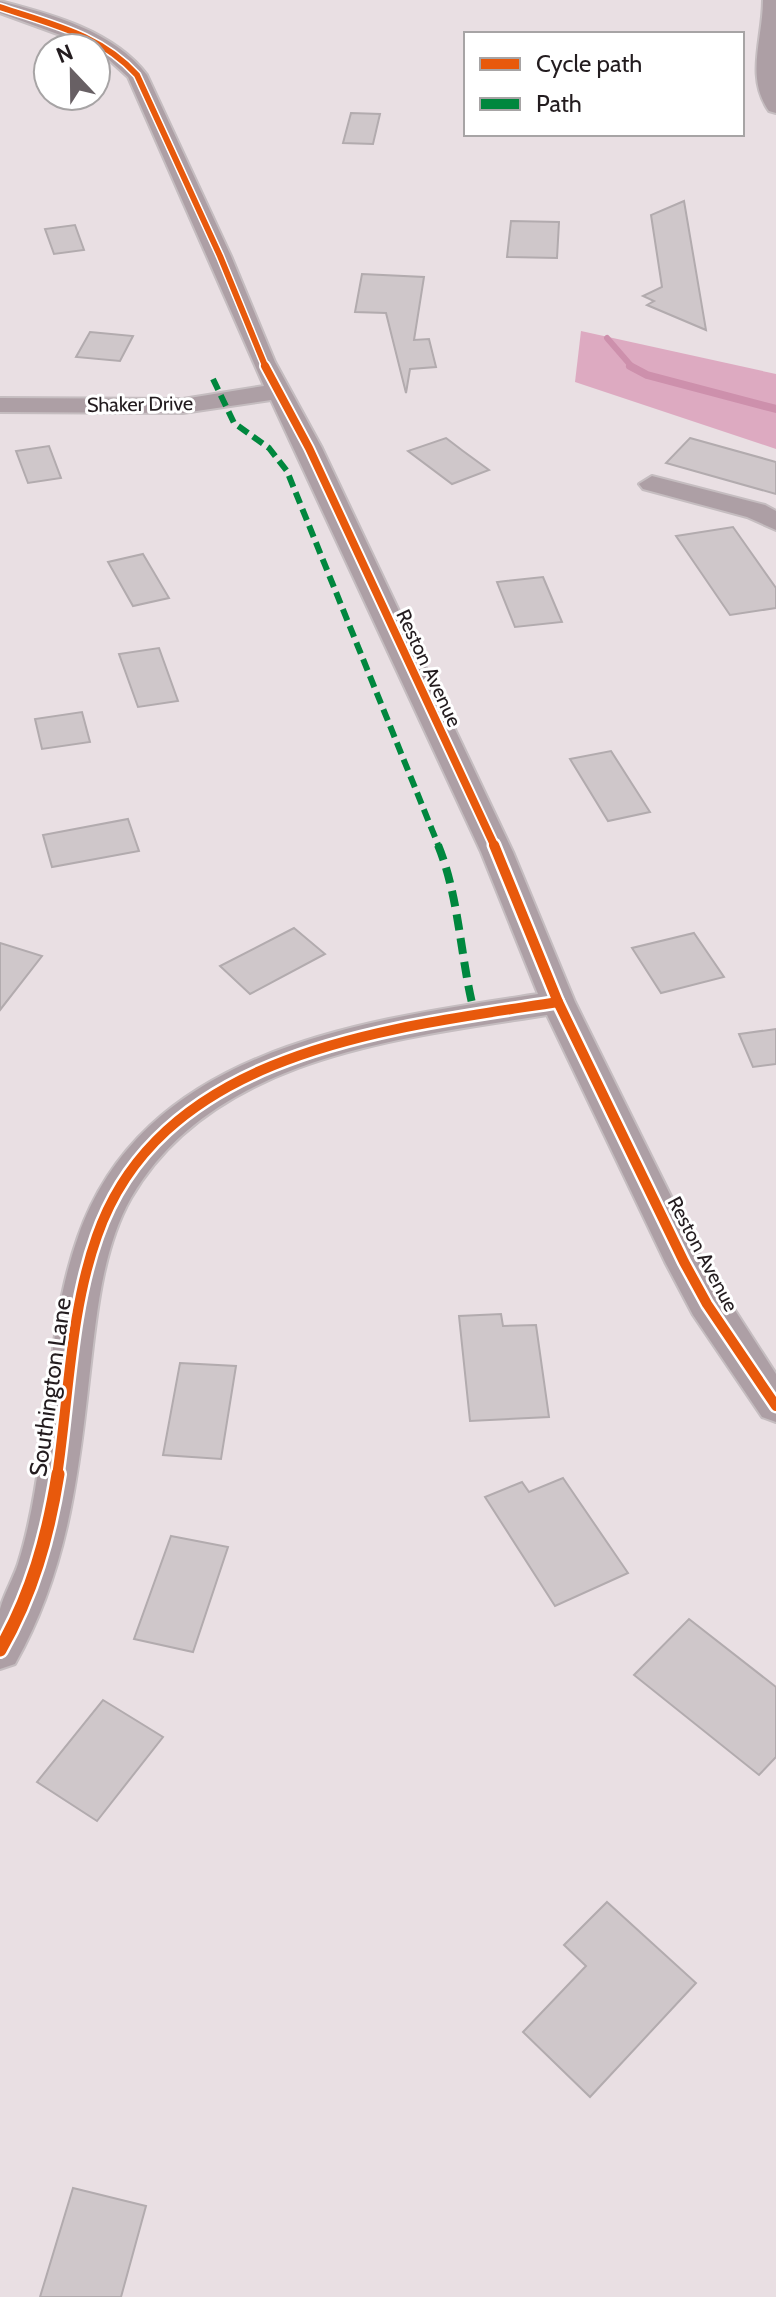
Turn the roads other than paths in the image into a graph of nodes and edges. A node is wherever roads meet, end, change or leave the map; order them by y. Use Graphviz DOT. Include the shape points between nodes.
graph roads {
  1 [pos="0,7"];
  2 [pos="774,8"];
  3 [pos="776,107"];
  4 [pos="279,391"];
  5 [pos="0,405"];
  6 [pos="652,484"];
  7 [pos="776,522"];
  8 [pos="558,1002"];
  9 [pos="776,1406"];
  10 [pos="0,1650"];
  1 -- 4 [label="street, Reston Avenue" via="95,41 137,75"];
  2 -- 3 [label="street" via="762,76"];
  4 -- 5 [label="street, Shaker Drive" via="183,406"];
  4 -- 8 [label="street, Reston Avenue" via="497,852"];
  6 -- 7 [label="street" via="756,511"];
  8 -- 9 [label="street, Reston Avenue" via="684,1262"];
  8 -- 10 [label="street, Southington Lane" via="388,1029 330,1044 199,1103 138,1157 115,1192 100,1230 76,1329 52,1525 35,1582"];
}
